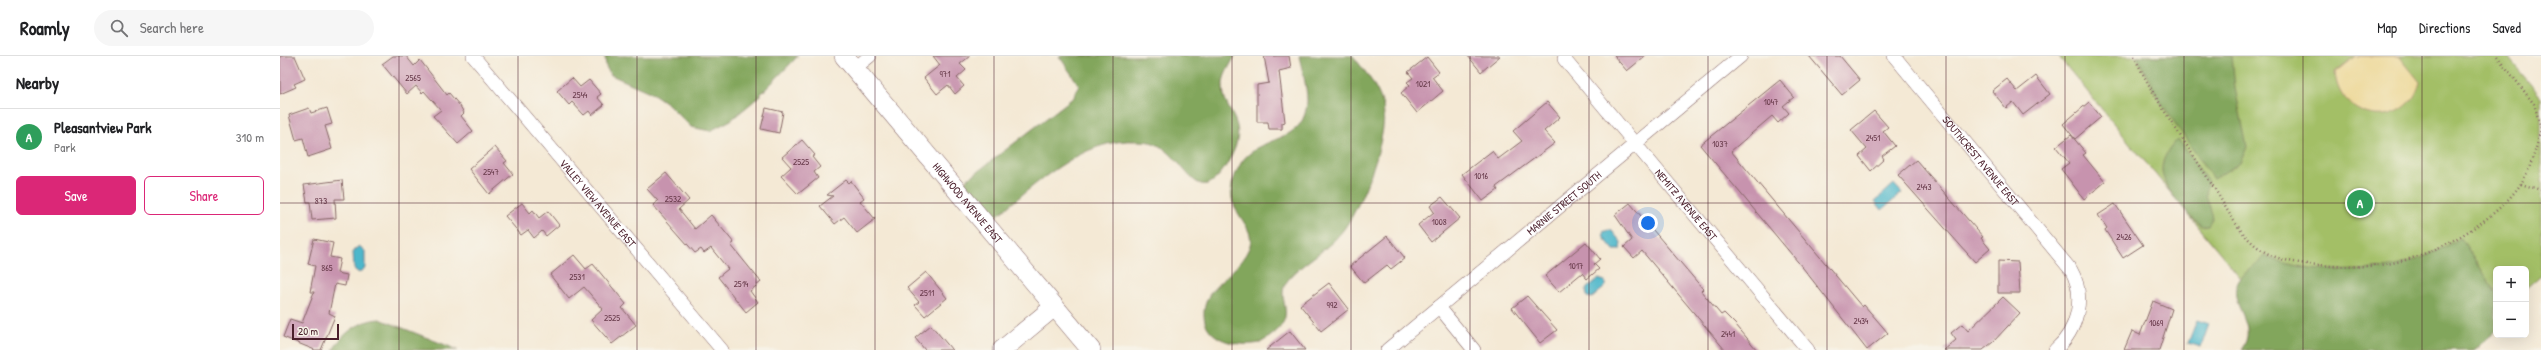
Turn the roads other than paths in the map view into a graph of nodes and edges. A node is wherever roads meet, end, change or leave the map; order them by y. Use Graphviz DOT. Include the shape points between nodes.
graph roads {
  1 [pos="473,56"];
  2 [pos="870,56"];
  3 [pos="1741,56"];
  4 [pos="1894,56"];
  5 [pos="1564,59"];
  6 [pos="849,62"];
  7 [pos="1635,144"];
  8 [pos="1054,307"];
  9 [pos="1439,307"];
  10 [pos="722,350"];
  11 [pos="1002,350"];
  12 [pos="1091,350"];
  13 [pos="1387,350"];
  14 [pos="1474,350"];
  15 [pos="1808,350"];
  16 [pos="2055,350"];
  1 -- 10 [label="street, VALLEY VIEW AVENUE EAST"];
  2 -- 6 [label="street"];
  3 -- 7 [label="street, MARNIE STREET SOUTH"];
  4 -- 16 [label="street, SOUTHCREST AVENUE EAST" via="2068,265 2077,283 2078,306 2070,331"];
  5 -- 7 [label="street, NEMITZ AVENUE EAST"];
  6 -- 8 [label="street, HIGHWOOD AVENUE EAST"];
  7 -- 9 [label="street, MARNIE STREET SOUTH"];
  7 -- 15 [label="street, NEMITZ AVENUE EAST"];
  8 -- 11 [label="street"];
  8 -- 12 [label="street, HIGHWOOD AVENUE EAST"];
  9 -- 13 [label="street, MARNIE STREET SOUTH"];
  9 -- 14 [label="street"];
}
